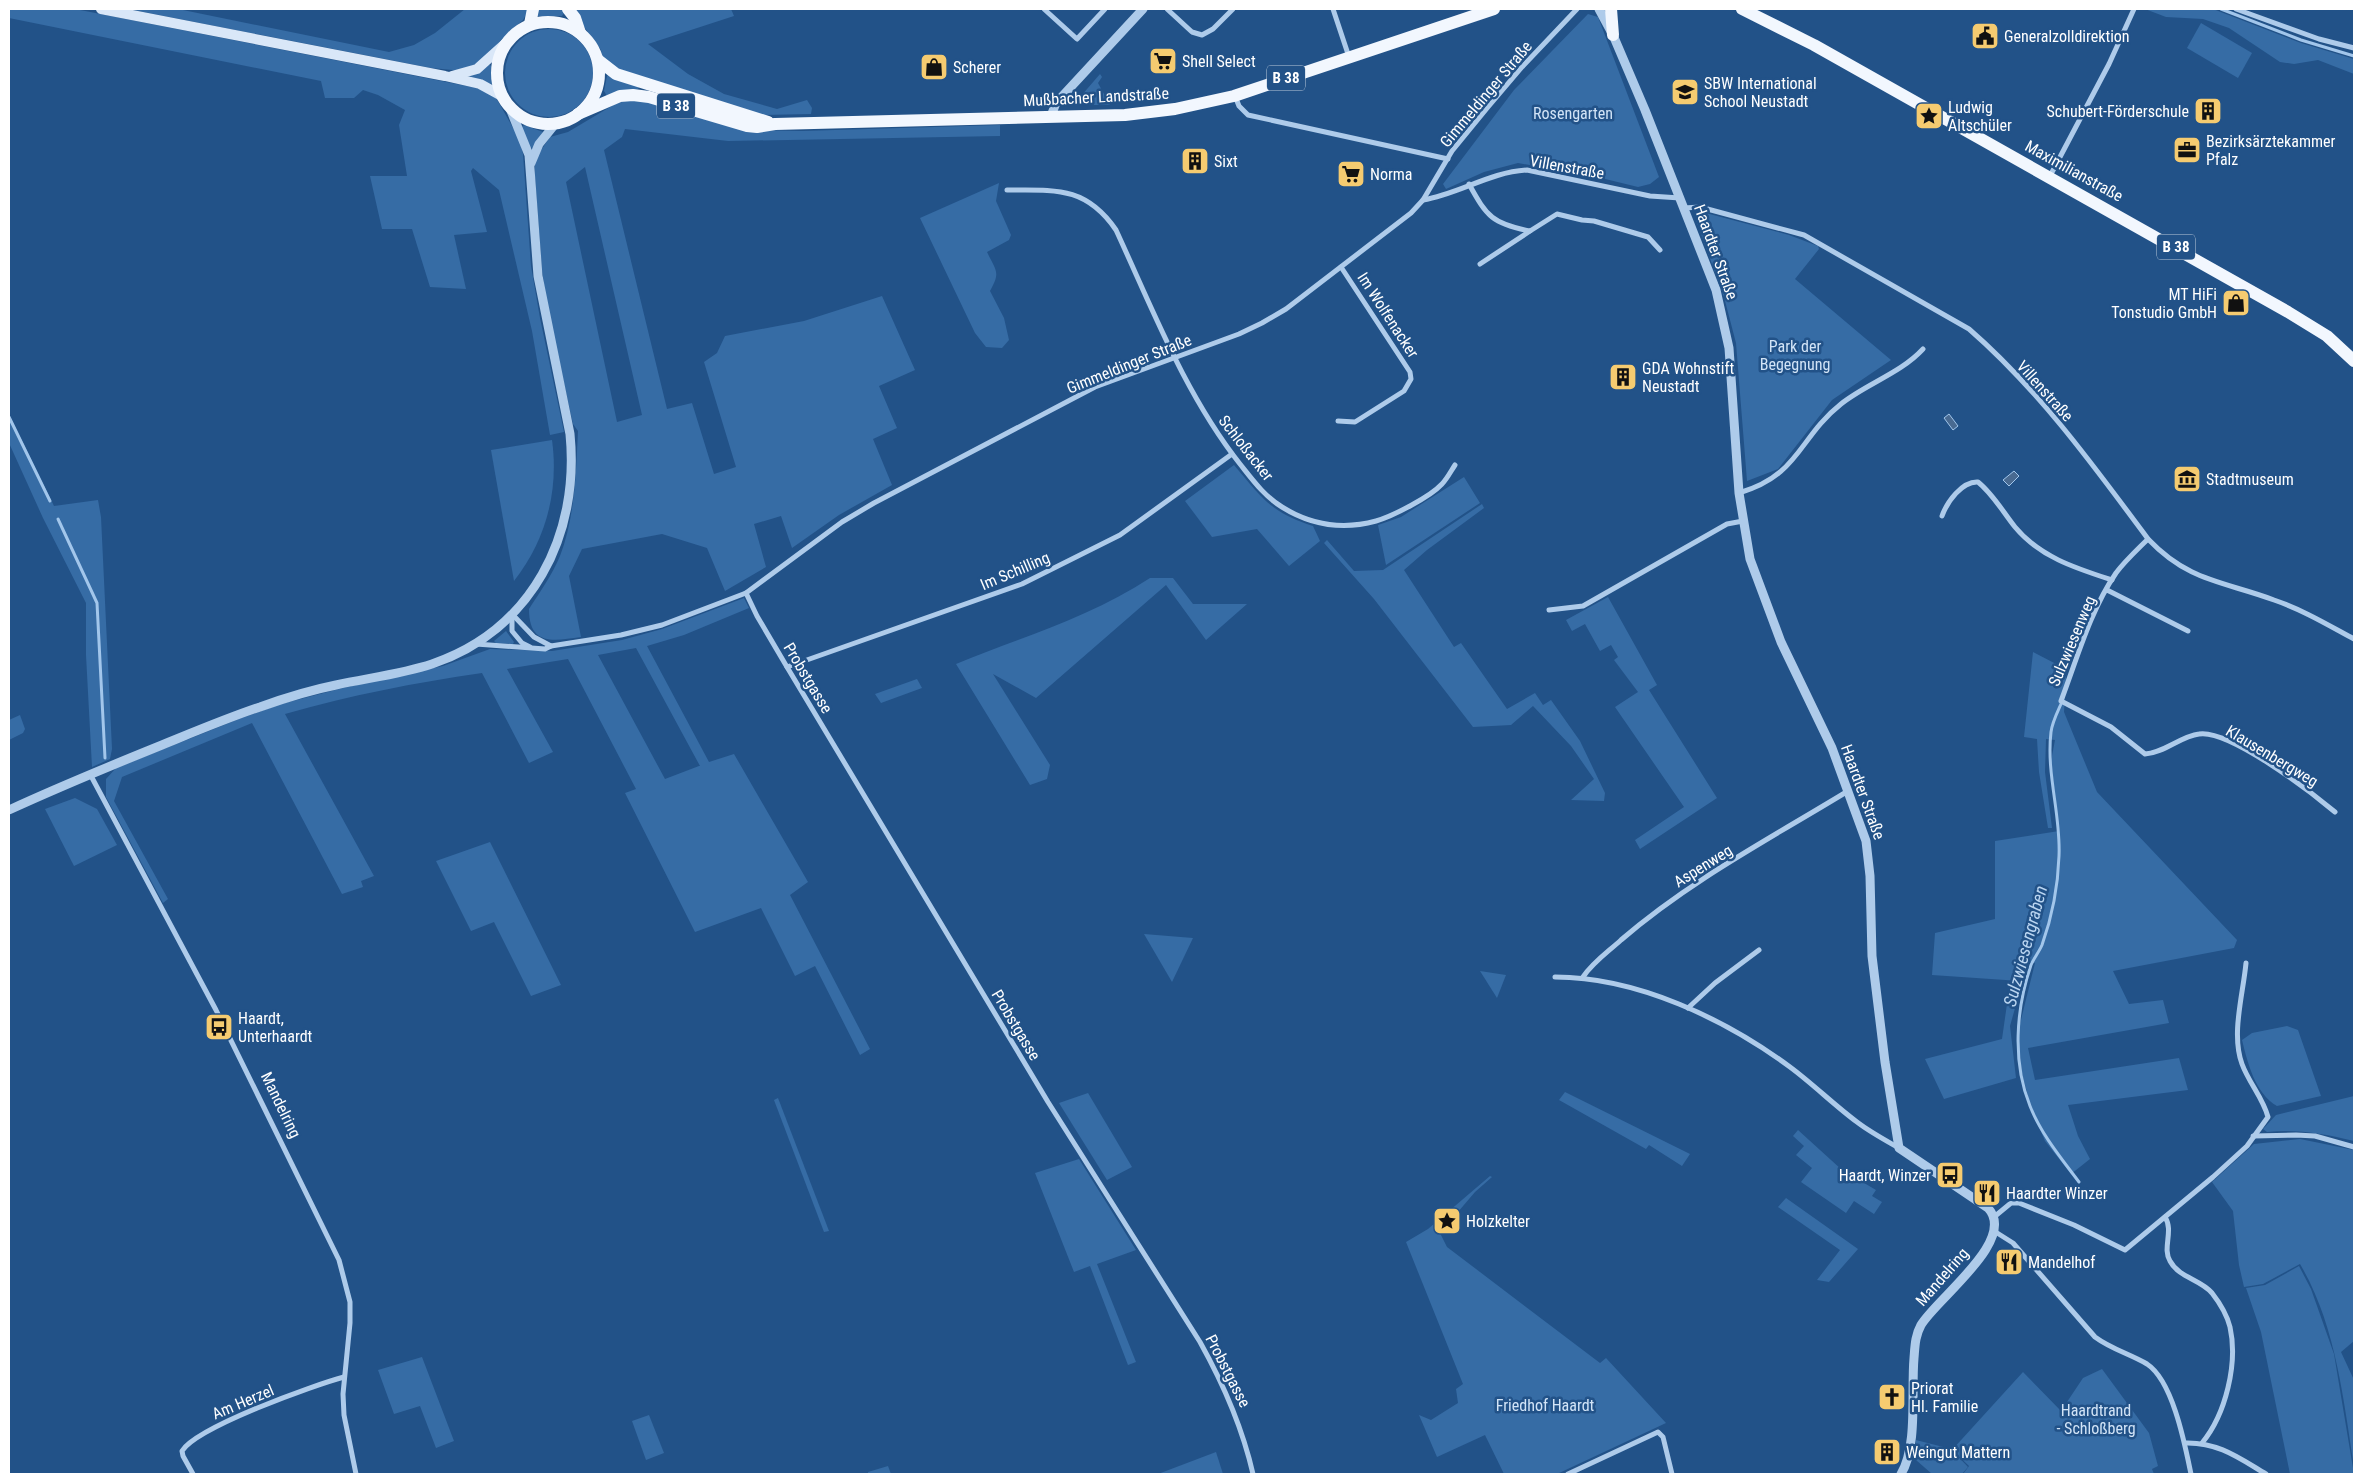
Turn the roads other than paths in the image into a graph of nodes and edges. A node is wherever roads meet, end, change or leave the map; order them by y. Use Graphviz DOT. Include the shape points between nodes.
graph roads {
  1 [pos="101,9"];
  2 [pos="533,9"];
  3 [pos="568,9"];
  4 [pos="1044,9"];
  5 [pos="1106,9"];
  6 [pos="1143,9"];
  7 [pos="1167,9"];
  8 [pos="1233,9"];
  9 [pos="1334,9"];
  10 [pos="1494,9"];
  11 [pos="1577,9"];
  12 [pos="1599,9"];
  13 [pos="1611,9"];
  14 [pos="1742,9"];
  15 [pos="2134,9"];
  16 [pos="2236,9"];
  17 [pos="530,24"];
  18 [pos="580,32"];
  19 [pos="1613,35"];
  20 [pos="507,42"];
  21 [pos="2354,48"];
  22 [pos="1349,56"];
  23 [pos="598,60"];
  24 [pos="445,76"];
  25 [pos="1234,96"];
  26 [pos="505,101"];
  27 [pos="578,114"];
  28 [pos="1051,116"];
  29 [pos="556,123"];
  30 [pos="775,124"];
  31 [pos="1448,159"];
  32 [pos="530,166"];
  33 [pos="2050,176"];
  34 [pos="1469,184"];
  35 [pos="1007,190"];
  36 [pos="1680,198"];
  37 [pos="1424,200"];
  38 [pos="1684,208"];
  39 [pos="1530,231"];
  40 [pos="1660,250"];
  41 [pos="1480,264"];
  42 [pos="1341,267"];
  43 [pos="1924,349"];
  44 [pos="1176,358"];
  45 [pos="2354,361"];
  46 [pos="1338,421"];
  47 [pos="1232,454"];
  48 [pos="1455,465"];
  49 [pos="1739,493"];
  50 [pos="1942,516"];
  51 [pos="1743,521"];
  52 [pos="2148,539"];
  53 [pos="2112,580"];
  54 [pos="2107,590"];
  55 [pos="746,593"];
  56 [pos="1549,610"];
  57 [pos="512,614"];
  58 [pos="2188,631"];
  59 [pos="2354,639"];
  60 [pos="474,644"];
  61 [pos="551,646"];
  62 [pos="531,648"];
  63 [pos="787,667"];
  64 [pos="2061,701"];
  65 [pos="90,774"];
  66 [pos="1848,791"];
  67 [pos="9,810"];
  68 [pos="2334,812"];
  69 [pos="1759,950"];
  70 [pos="2246,963"];
  71 [pos="1555,977"];
  72 [pos="1583,977"];
  73 [pos="1688,1008"];
  74 [pos="2253,1136"];
  75 [pos="2354,1146"];
  76 [pos="1899,1148"];
  77 [pos="2165,1217"];
  78 [pos="1994,1218"];
  79 [pos="1994,1232"];
  80 [pos="344,1377"];
  81 [pos="2185,1443"];
  82 [pos="2202,1443"];
  83 [pos="192,1474"];
  84 [pos="356,1474"];
  85 [pos="1253,1474"];
  86 [pos="1568,1474"];
  87 [pos="1672,1474"];
  88 [pos="1901,1474"];
  89 [pos="2191,1474"];
  90 [pos="2266,1474"];
  1 -- 24 [label="main road"];
  2 -- 17 [label="main road"];
  3 -- 18 [label="main road"];
  4 -- 5 [label="street" via="1077,40"];
  6 -- 28 [label="street" via="1056,103"];
  7 -- 8 [label="street" via="1192,32 1202,34 1213,29"];
  9 -- 22 [label="street"];
  10 -- 22 [label="main road, Mußbacher Landstraße / B 38"];
  11 -- 31 [label="street, Gimmeldinger Straße" via="1522,67"];
  12 -- 19 [label="street, Haardter Straße"];
  13 -- 19 [label="main road"];
  14 -- 33 [label="main road, Maximilianstraße / B 38" via="1814,45"];
  15 -- 33 [label="street"];
  16 -- 21 [label="street"];
  17 -- 18 [label="main road" via="557,22"];
  17 -- 20 [label="main road"];
  18 -- 23 [label="main road"];
  19 -- 36 [label="street, Haardter Straße"];
  20 -- 24 [label="main road" via="477,69"];
  20 -- 26 [label="main road" via="497,70"];
  22 -- 25 [label="main road, Mußbacher Landstraße / B 38"];
  23 -- 27 [label="main road" via="597,88 590,102"];
  23 -- 30 [label="main road, B 38" via="612,72 625,77"];
  24 -- 26 [label="main road" via="480,84"];
  25 -- 28 [label="main road, Mußbacher Landstraße / B 38" via="1154,113"];
  25 -- 31 [label="street" via="1248,115"];
  26 -- 29 [label="main road" via="522,117 533,122"];
  26 -- 32 [label="street" via="527,148"];
  27 -- 29 [label="main road"];
  27 -- 30 [label="main road, B 38" via="620,96 633,95 747,126"];
  28 -- 30 [label="main road, Mußbacher Landstraße / B 38"];
  29 -- 32 [label="street" via="539,144"];
  31 -- 37 [label="street, Gimmeldinger Straße"];
  32 -- 57 [label="street" via="538,276 570,434 572,474 566,514 554,553 539,580"];
  33 -- 45 [label="main road, Maximilianstraße / B 38" via="2317,329"];
  34 -- 36 [label="street, Villenstraße" via="1510,171 1527,170 1650,196"];
  34 -- 37 [label="street, Villenstraße" via="1441,197"];
  34 -- 39 [label="street" via="1497,222"];
  35 -- 44 [label="street, Schloßacker" via="1066,191 1103,212 1116,230"];
  36 -- 38 [label="street, Haardter Straße"];
  37 -- 42 [label="street, Gimmeldinger Straße"];
  38 -- 49 [label="street, Haardter Straße" via="1716,290 1728,336"];
  38 -- 52 [label="street, Villenstraße" via="1700,207 1804,234 1969,329 2062,428"];
  39 -- 40 [label="street" via="1557,214 1594,220 1648,238"];
  39 -- 41 [label="street"];
  42 -- 44 [label="street, Gimmeldinger Straße" via="1262,323"];
  42 -- 46 [label="street, Im Wolfenacker" via="1410,372 1411,379 1404,391 1355,422"];
  43 -- 49 [label="street" via="1834,409 1784,470 1765,483"];
  44 -- 47 [label="street, Schloßacker" via="1199,407"];
  44 -- 55 [label="street, Gimmeldinger Straße" via="1096,387 874,503 842,522"];
  47 -- 48 [label="street, Schloßacker" via="1257,485 1281,506 1304,518 1338,525 1367,523 1408,507 1442,485"];
  47 -- 63 [label="street, Im Schilling" via="1120,535 1022,584"];
  49 -- 51 [label="street, Haardter Straße"];
  50 -- 53 [label="street" via="1945,507 1957,494 1968,484 1978,482 2023,535 2044,553"];
  51 -- 56 [label="street" via="1727,524 1583,606"];
  51 -- 66 [label="street, Haardter Straße" via="1750,558 1768,610 1832,748"];
  52 -- 53 [label="street, Sulzwiesenweg"];
  52 -- 59 [label="street, Villenstraße" via="2186,571 2287,605"];
  53 -- 54 [label="street, Sulzwiesenweg"];
  54 -- 58 [label="street, Sulzwiesenweg"];
  54 -- 64 [label="street, Sulzwiesenweg"];
  55 -- 61 [label="street, Gimmeldinger Straße" via="662,626"];
  55 -- 63 [label="street, Probstgasse"];
  57 -- 60 [label="street"];
  57 -- 61 [label="street" via="534,637"];
  57 -- 62 [label="street" via="512,631"];
  60 -- 62 [label="street, Gimmeldinger Straße"];
  60 -- 65 [label="street" via="430,664 333,685 261,706"];
  61 -- 62 [label="street, Gimmeldinger Straße"];
  63 -- 85 [label="street, Probstgasse" via="1048,1102 1200,1342 1239,1422"];
  64 -- 68 [label="street, Klausenbergweg" via="2111,727 2145,754 2201,733 2230,741 2295,781"];
  65 -- 67 [label="street"];
  65 -- 80 [label="street, Mandelring" via="216,1010 339,1260 350,1302"];
  66 -- 72 [label="street, Aspenweg" via="1679,896 1632,931"];
  66 -- 76 [label="street, Haardter Straße" via="1868,849 1872,956"];
  69 -- 73 [label="street" via="1729,971"];
  70 -- 74 [label="street" via="2238,1032 2239,1053 2268,1117"];
  71 -- 72 [label="street"];
  72 -- 73 [label="street"];
  73 -- 76 [label="street" via="1773,1055 1858,1123"];
  74 -- 75 [label="street" via="2314,1136"];
  74 -- 77 [label="street" via="2247,1146 2213,1178"];
  76 -- 78 [label="street" via="1988,1208"];
  77 -- 78 [label="street" via="2123,1250 2082,1228 2020,1203 2010,1203"];
  77 -- 82 [label="street" via="2169,1228 2167,1253 2170,1262 2212,1293 2230,1328 2231,1357 2226,1391 2213,1430"];
  78 -- 79 [label="street"];
  79 -- 81 [label="street" via="2013,1243 2096,1337 2153,1369 2174,1410"];
  79 -- 88 [label="street, Mandelring" via="1965,1277 1918,1332 1912,1387 1911,1452"];
  80 -- 83 [label="street, Am Herzel" via="264,1406 195,1437 182,1451"];
  80 -- 84 [label="street, Mandelring" via="344,1415"];
  81 -- 82 [label="street"];
  81 -- 89 [label="street"];
  82 -- 90 [label="street" via="2233,1454"];
  86 -- 87 [label="street" via="1658,1432 1663,1437"];
}
